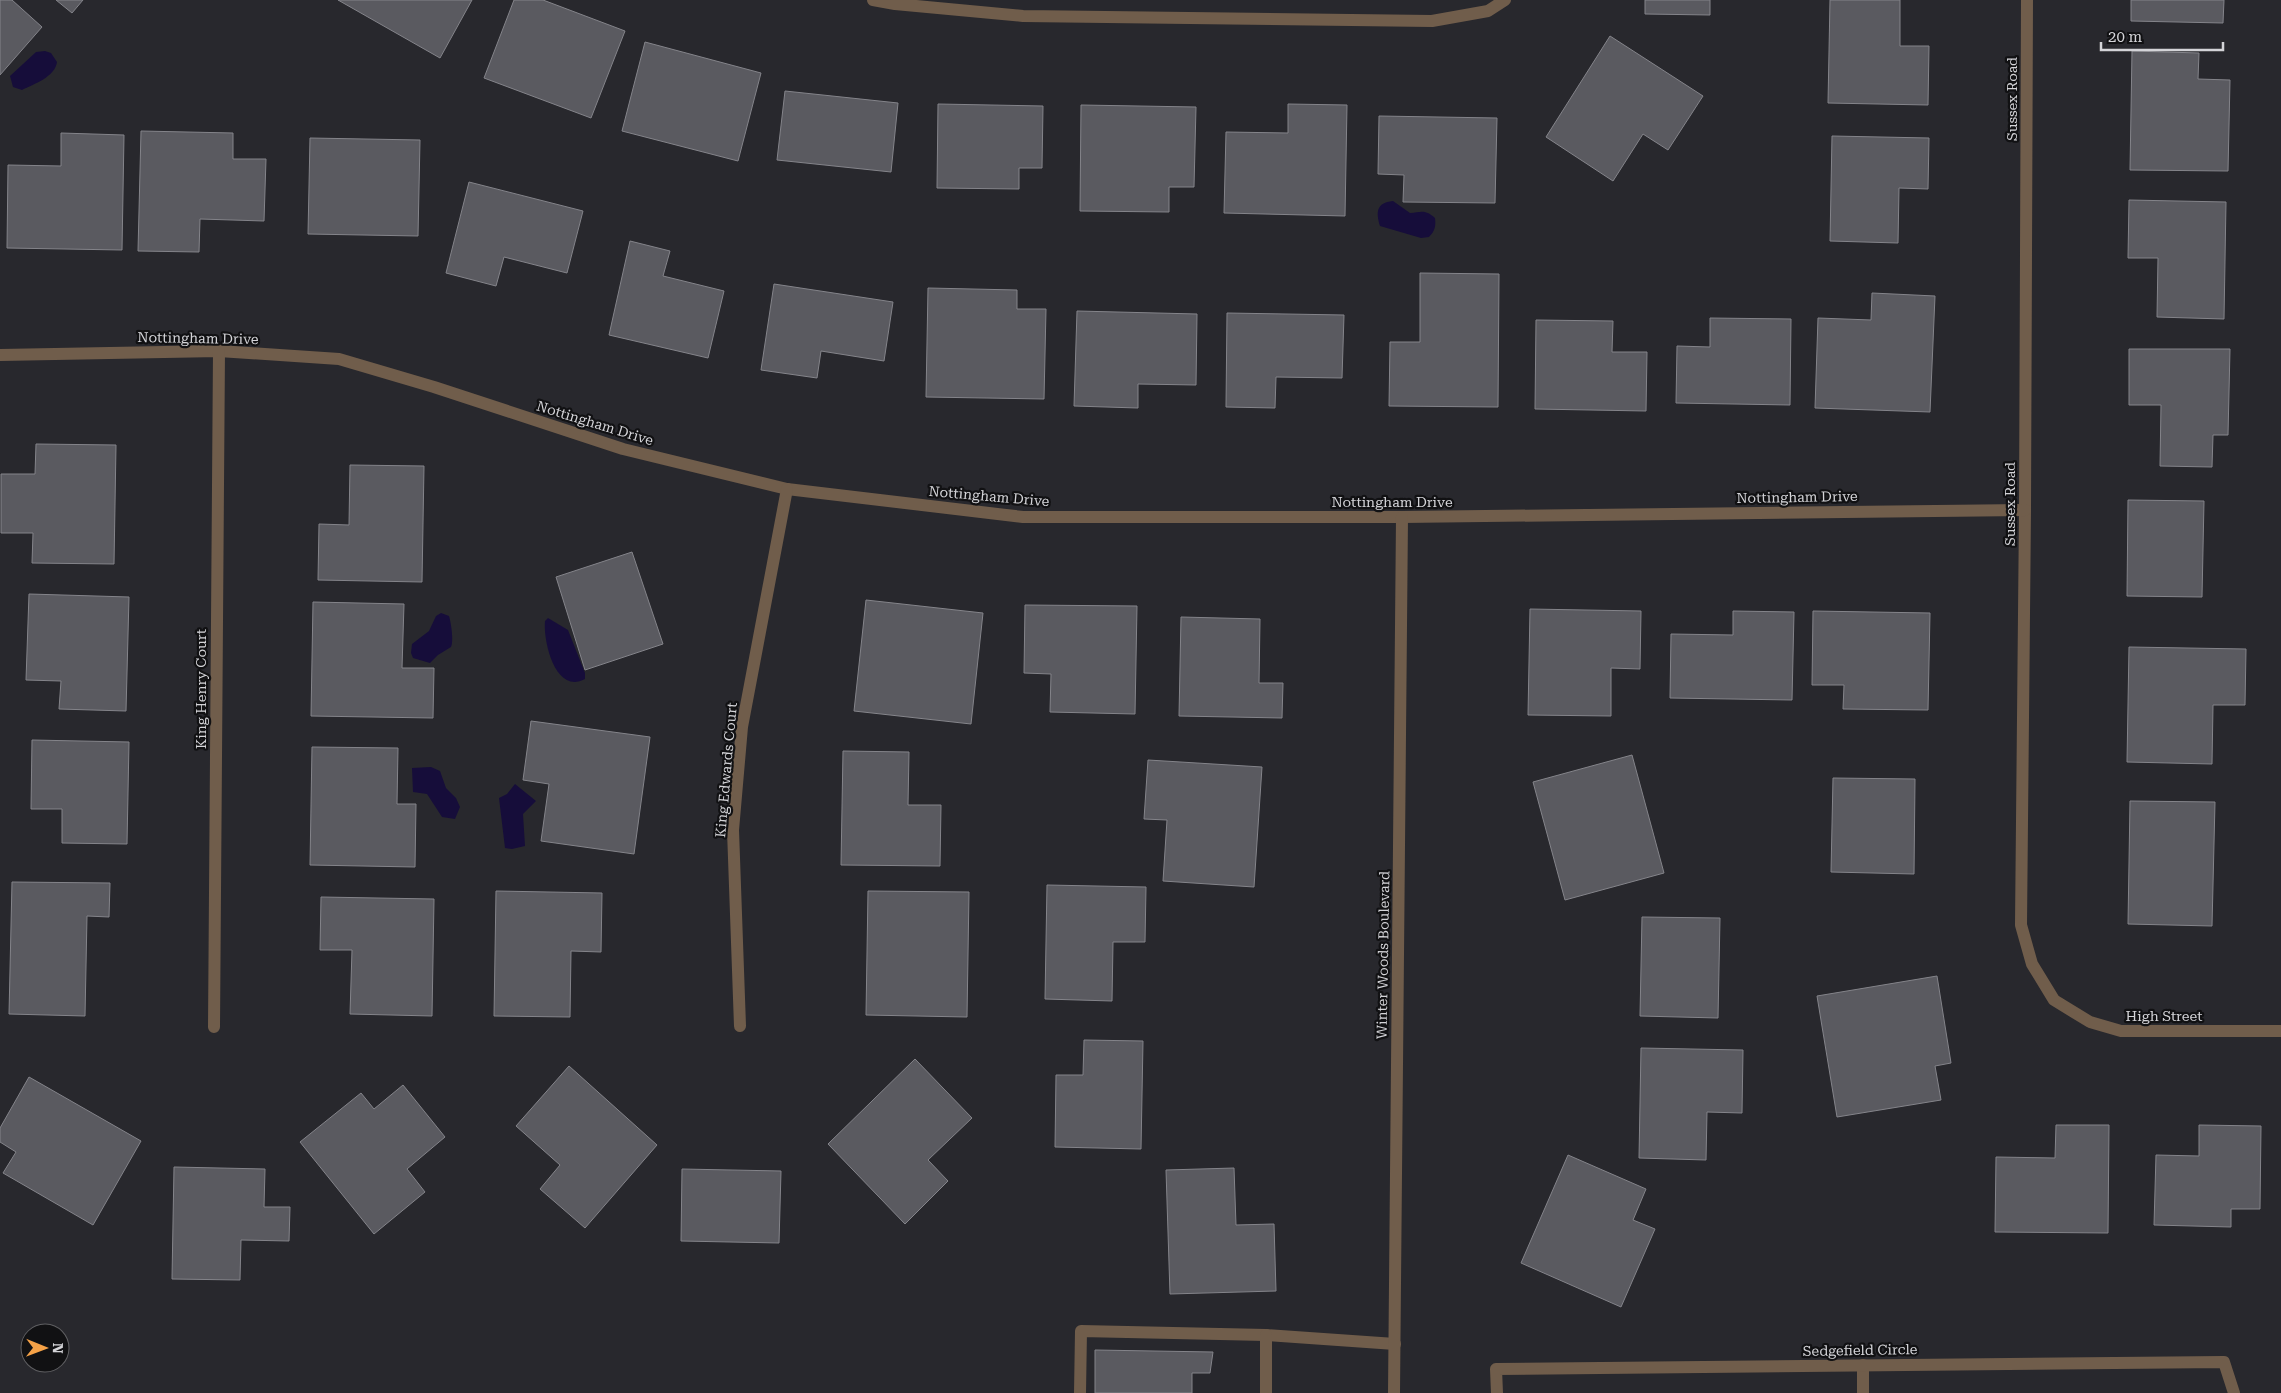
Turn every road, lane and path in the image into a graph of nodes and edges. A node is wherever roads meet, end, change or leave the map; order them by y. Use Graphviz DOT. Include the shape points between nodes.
graph roads {
  1 [pos="873,0"];
  2 [pos="1505,0"];
  3 [pos="2028,0"];
  4 [pos="219,351"];
  5 [pos="0,355"];
  6 [pos="787,489"];
  7 [pos="2026,510"];
  8 [pos="1402,517"];
  9 [pos="2054,1000"];
  10 [pos="740,1026"];
  11 [pos="214,1027"];
  12 [pos="2281,1030"];
  13 [pos="1266,1335"];
  14 [pos="1395,1344"];
  15 [pos="1863,1365"];
  16 [pos="1080,1393"];
  17 [pos="1266,1393"];
  18 [pos="1394,1393"];
  19 [pos="1497,1393"];
  20 [pos="1863,1393"];
  21 [pos="2234,1393"];
  1 -- 2 [label="street" via="1023,16 1432,21 1488,12"];
  3 -- 7 [label="street, Sussex Road"];
  4 -- 5 [label="street, Nottingham Drive"];
  4 -- 6 [label="street, Nottingham Drive" via="339,358 624,450"];
  4 -- 11 [label="street, King Henry Court"];
  6 -- 8 [label="street, Nottingham Drive" via="1023,517"];
  6 -- 10 [label="street, King Edwards Court" via="742,727 733,830"];
  7 -- 8 [label="street, Nottingham Drive"];
  7 -- 9 [label="street, Sussex Road" via="2021,925 2032,964"];
  8 -- 14 [label="street, Winter Woods Boulevard"];
  9 -- 12 [label="street, High Street" via="2090,1022 2121,1031"];
  13 -- 14 [label="street"];
  13 -- 16 [label="street" via="1081,1331"];
  13 -- 17 [label="street"];
  14 -- 18 [label="street, Winter Woods Boulevard"];
  15 -- 19 [label="street, Sedgefield Circle" via="1496,1369"];
  15 -- 20 [label="street"];
  15 -- 21 [label="street, Sedgefield Circle" via="2224,1362"];
}
